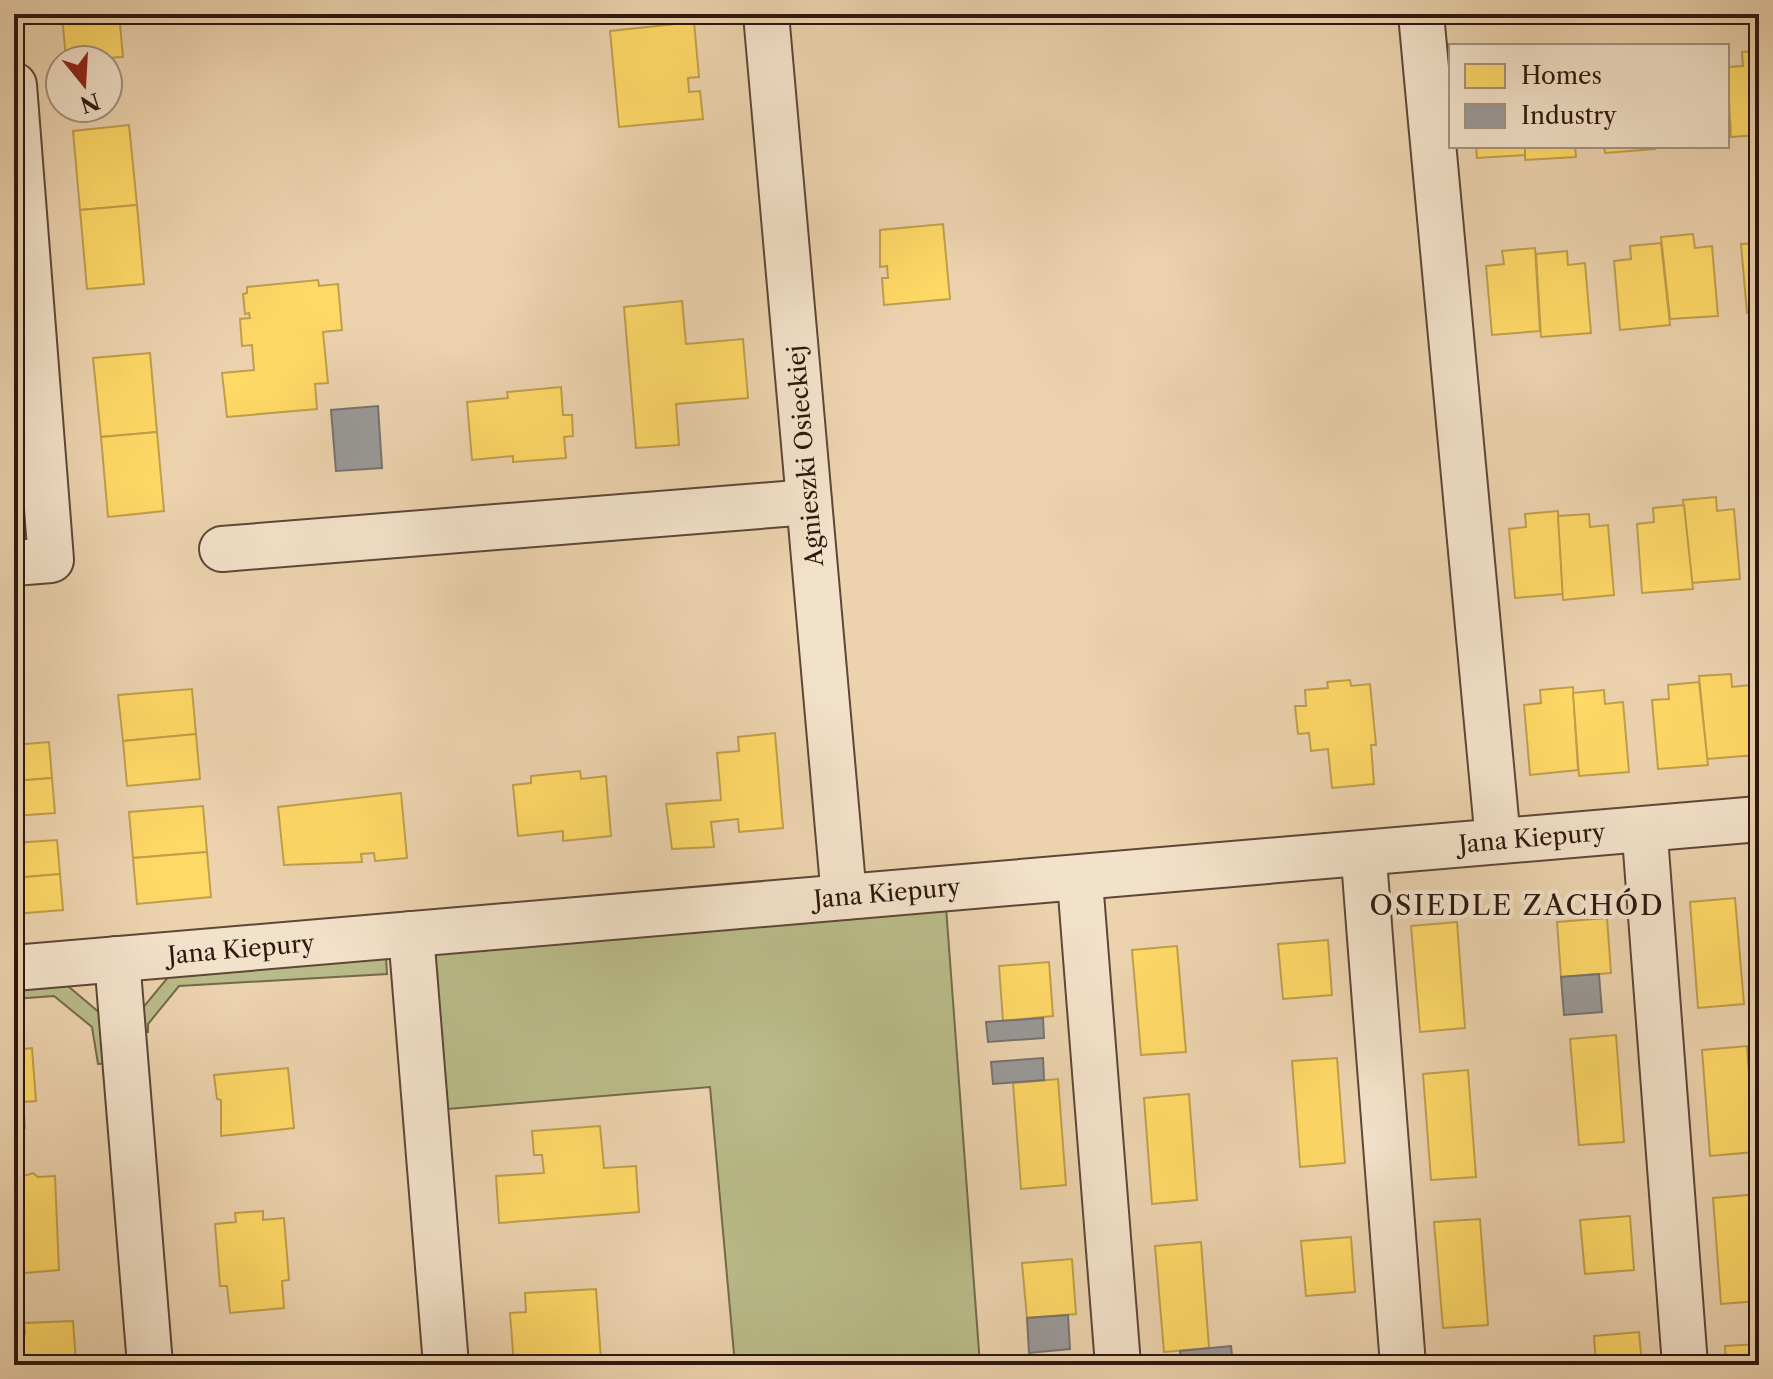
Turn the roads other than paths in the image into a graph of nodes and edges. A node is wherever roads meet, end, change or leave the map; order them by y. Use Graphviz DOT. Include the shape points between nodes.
graph roads {
  1 [pos="766,14"];
  2 [pos="1421,14"];
  3 [pos="14,85"];
  4 [pos="809,502"];
  5 [pos="222,549"];
  6 [pos="14,563"];
  7 [pos="1759,819"];
  8 [pos="1498,841"];
  9 [pos="1646,850"];
  10 [pos="1365,873"];
  11 [pos="1081,894"];
  12 [pos="844,897"];
  13 [pos="411,934"];
  14 [pos="117,959"];
  15 [pos="14,968"];
  16 [pos="150,1365"];
  17 [pos="446,1365"];
  18 [pos="1118,1365"];
  19 [pos="1403,1365"];
  20 [pos="1685,1365"];
  1 -- 4 [label="street, Agnieszki Osieckiej"];
  2 -- 8 [label="street"];
  3 -- 6 [label="street" via="51,560"];
  4 -- 5 [label="street"];
  4 -- 12 [label="street, Agnieszki Osieckiej"];
  7 -- 8 [label="street, Jana Kiepury"];
  8 -- 12 [label="street, Jana Kiepury"];
  9 -- 20 [label="street"];
  10 -- 19 [label="street"];
  11 -- 18 [label="street"];
  12 -- 13 [label="street, Jana Kiepury"];
  13 -- 14 [label="street, Jana Kiepury"];
  13 -- 17 [label="street"];
  14 -- 15 [label="street, Jana Kiepury"];
  14 -- 16 [label="street"];
}
